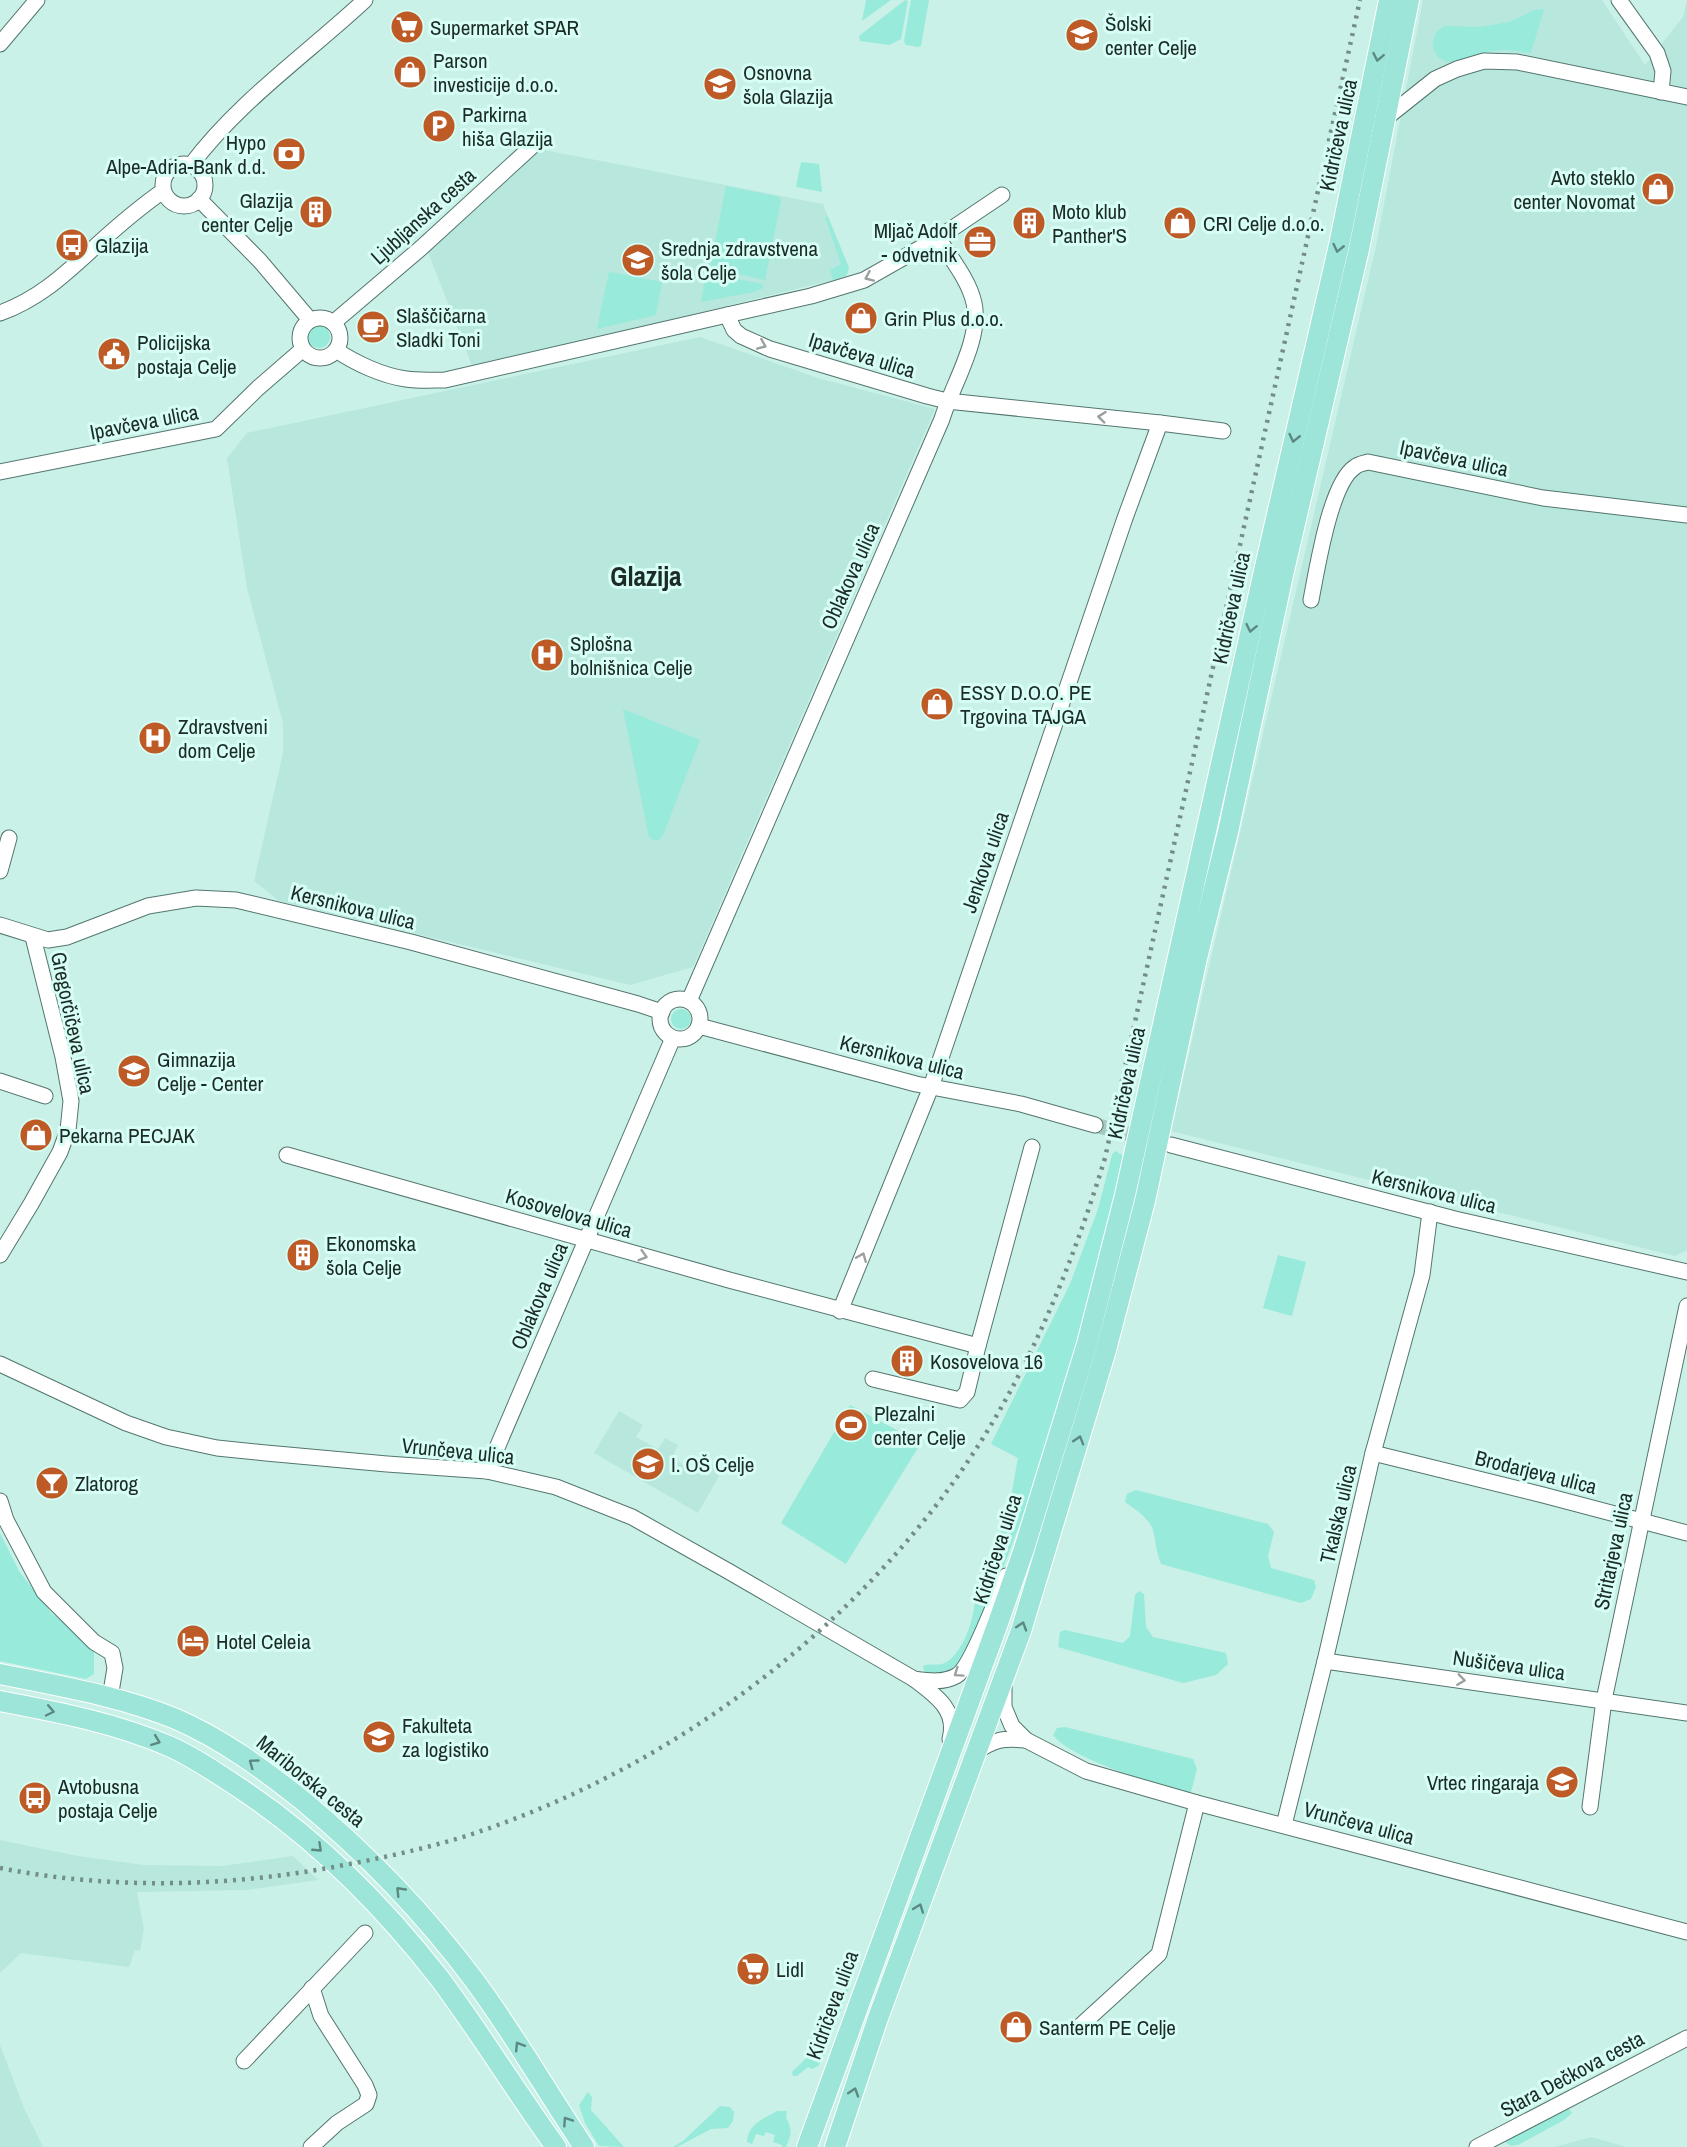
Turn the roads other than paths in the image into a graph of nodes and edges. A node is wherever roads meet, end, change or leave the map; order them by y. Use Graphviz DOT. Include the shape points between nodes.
graph roads {
  1 [pos="37,0"];
  2 [pos="365,0"];
  3 [pos="1389,0"];
  4 [pos="1409,0"];
  5 [pos="1619,0"];
  6 [pos="0,44"];
  7 [pos="1661,92"];
  8 [pos="1687,97"];
  9 [pos="1386,118"];
  10 [pos="540,139"];
  11 [pos="191,165"];
  12 [pos="163,191"];
  13 [pos="1002,195"];
  14 [pos="199,199"];
  15 [pos="938,238"];
  16 [pos="0,313"];
  17 [pos="727,315"];
  18 [pos="310,320"];
  19 [pos="333,322"];
  20 [pos="303,349"];
  21 [pos="336,350"];
  22 [pos="948,401"];
  23 [pos="1160,423"];
  24 [pos="1223,431"];
  25 [pos="0,472"];
  26 [pos="1687,515"];
  27 [pos="1311,600"];
  28 [pos="9,838"];
  29 [pos="0,871"];
  30 [pos="0,925"];
  31 [pos="33,937"];
  32 [pos="689,1001"];
  33 [pos="662,1012"];
  34 [pos="699,1026"];
  35 [pos="673,1038"];
  36 [pos="0,1081"];
  37 [pos="931,1087"];
  38 [pos="45,1096"];
  39 [pos="1095,1125"];
  40 [pos="1171,1145"];
  41 [pos="1032,1147"];
  42 [pos="287,1155"];
  43 [pos="1430,1212"];
  44 [pos="586,1240"];
  45 [pos="0,1255"];
  46 [pos="1687,1272"];
  47 [pos="1687,1306"];
  48 [pos="840,1311"];
  49 [pos="978,1346"];
  50 [pos="0,1364"];
  51 [pos="873,1378"];
  52 [pos="1373,1453"];
  53 [pos="487,1471"];
  54 [pos="0,1501"];
  55 [pos="1641,1521"];
  56 [pos="1687,1533"];
  57 [pos="1024,1548"];
  58 [pos="1325,1661"];
  59 [pos="1008,1664"];
  60 [pos="0,1674"];
  61 [pos="914,1679"];
  62 [pos="110,1698"];
  63 [pos="1604,1700"];
  64 [pos="0,1701"];
  65 [pos="1687,1713"];
  66 [pos="1026,1740"];
  67 [pos="975,1753"];
  68 [pos="933,1799"];
  69 [pos="1197,1803"];
  70 [pos="1590,1807"];
  71 [pos="1284,1826"];
  72 [pos="1687,1932"];
  73 [pos="365,1933"];
  74 [pos="312,1988"];
  75 [pos="1078,2028"];
  76 [pos="1687,2038"];
  77 [pos="244,2061"];
  78 [pos="311,2147"];
  79 [pos="556,2147"];
  80 [pos="584,2147"];
  81 [pos="807,2147"];
  82 [pos="835,2147"];
  83 [pos="1477,2147"];
  1 -- 6 [label="street"];
  2 -- 11 [label="street" via="232,117"];
  3 -- 57 [label="main road, Kidričeva ulica, one-way" via="1339,245 1125,1195 1087,1344"];
  4 -- 9 [label="main road, Kidričeva ulica"];
  5 -- 7 [label="street" via="1657,53 1663,71"];
  7 -- 8 [label="street"];
  7 -- 9 [label="street" via="1517,62 1484,61 1435,79"];
  59 -- 9 [label="main road, Kidričeva ulica, one-way" via="1106,1350 1145,1201"];
  10 -- 19 [label="street, Ljubljanska cesta"];
  11 -- 12 [label="street" via="169,169 163,179"];
  11 -- 14 [label="street" via="204,180"];
  12 -- 14 [label="street" via="179,206"];
  12 -- 16 [label="street" via="52,286"];
  13 -- 15 [label="street"];
  14 -- 18 [label="street" via="260,261"];
  15 -- 17 [label="street, Ipavčeva ulica, one-way" via="864,280"];
  15 -- 22 [label="street, Oblakova ulica" via="967,285 976,322"];
  17 -- 21 [label="street" via="445,380 405,379 373,369"];
  17 -- 22 [label="street, Ipavčeva ulica, one-way" via="741,336 770,349"];
  18 -- 19 [label="street" via="322,317"];
  18 -- 20 [label="street" via="299,336"];
  19 -- 21 [label="street" via="340,339"];
  20 -- 21 [label="street" via="319,358"];
  20 -- 25 [label="street, Ipavčeva ulica" via="216,429"];
  23 -- 22 [label="street, Ipavčeva ulica, one-way"];
  22 -- 32 [label="street, Oblakova ulica"];
  23 -- 24 [label="street, Ipavčeva ulica"];
  23 -- 37 [label="street, Jenkova ulica"];
  26 -- 27 [label="street, Ipavčeva ulica" via="1543,498 1368,462 1354,467 1341,483 1329,517"];
  28 -- 29 [label="street"];
  30 -- 31 [label="street, Kersnikova ulica"];
  31 -- 33 [label="street, Kersnikova ulica" via="67,937 148,906 196,898 236,900 411,942"];
  31 -- 45 [label="street, Gregorčičeva ulica" via="71,1101 68,1130 60,1152"];
  32 -- 33 [label="street" via="673,1000"];
  32 -- 34 [label="street" via="700,1014"];
  33 -- 35 [label="street" via="661,1024"];
  34 -- 35 [label="street" via="685,1039"];
  34 -- 37 [label="street, Kersnikova ulica"];
  35 -- 44 [label="street, Oblakova ulica"];
  36 -- 38 [label="street"];
  37 -- 39 [label="street, Kersnikova ulica" via="1021,1104"];
  48 -- 37 [label="street, Jenkova ulica, one-way"];
  40 -- 43 [label="street, Kersnikova ulica"];
  41 -- 49 [label="street"];
  42 -- 44 [label="street, Kosovelova ulica"];
  43 -- 46 [label="street, Kersnikova ulica"];
  43 -- 52 [label="street, Tkalska ulica" via="1422,1275"];
  44 -- 48 [label="street, Kosovelova ulica, one-way"];
  44 -- 53 [label="street, Oblakova ulica"];
  47 -- 55 [label="street, Stritarjeva ulica"];
  48 -- 49 [label="street, Kosovelova ulica"];
  49 -- 51 [label="street" via="967,1392 960,1400"];
  50 -- 53 [label="street, Vrunčeva ulica" via="126,1423 166,1437 218,1448"];
  52 -- 55 [label="street, Brodarjeva ulica"];
  52 -- 58 [label="street, Tkalska ulica"];
  53 -- 61 [label="street, Vrunčeva ulica" via="556,1487 632,1517"];
  54 -- 62 [label="street" via="44,1592 94,1642 112,1653 115,1668"];
  55 -- 56 [label="street, Brodarjeva ulica"];
  55 -- 63 [label="street, Stritarjeva ulica"];
  57 -- 61 [label="street, Vrunčeva ulica, one-way" via="1006,1575 964,1671 944,1681"];
  57 -- 68 [label="main road, Kidričeva ulica"];
  58 -- 63 [label="street, Nušičeva ulica, one-way"];
  58 -- 71 [label="street, Tkalska ulica"];
  59 -- 66 [label="street, Vrunčeva ulica" via="1004,1707 1012,1726"];
  59 -- 67 [label="main road, Kidričeva ulica"];
  60 -- 62 [label="main road, Mariborska cesta"];
  61 -- 68 [label="street, Vrunčeva ulica" via="942,1702 952,1722"];
  80 -- 62 [label="main road, Mariborska cesta, one-way" via="512,2034 446,1944 339,1832 244,1756 177,1720"];
  63 -- 65 [label="street, Nušičeva ulica"];
  63 -- 70 [label="street, Stritarjeva ulica"];
  64 -- 79 [label="main road, one-way" via="100,1722 171,1747 198,1760 311,1841 407,1938"];
  66 -- 67 [label="street, Vrunčeva ulica" via="1003,1738"];
  66 -- 69 [label="street, Vrunčeva ulica" via="1086,1771"];
  82 -- 67 [label="main road, Kidričeva ulica, one-way"];
  68 -- 81 [label="main road, Kidričeva ulica"];
  69 -- 71 [label="street, Vrunčeva ulica"];
  69 -- 75 [label="street" via="1160,1954"];
  71 -- 72 [label="street, Vrunčeva ulica"];
  73 -- 74 [label="street"];
  74 -- 77 [label="street"];
  74 -- 78 [label="street" via="321,2016 369,2095 366,2104"];
  76 -- 83 [label="street, Stara Dečkova cesta"];
}
